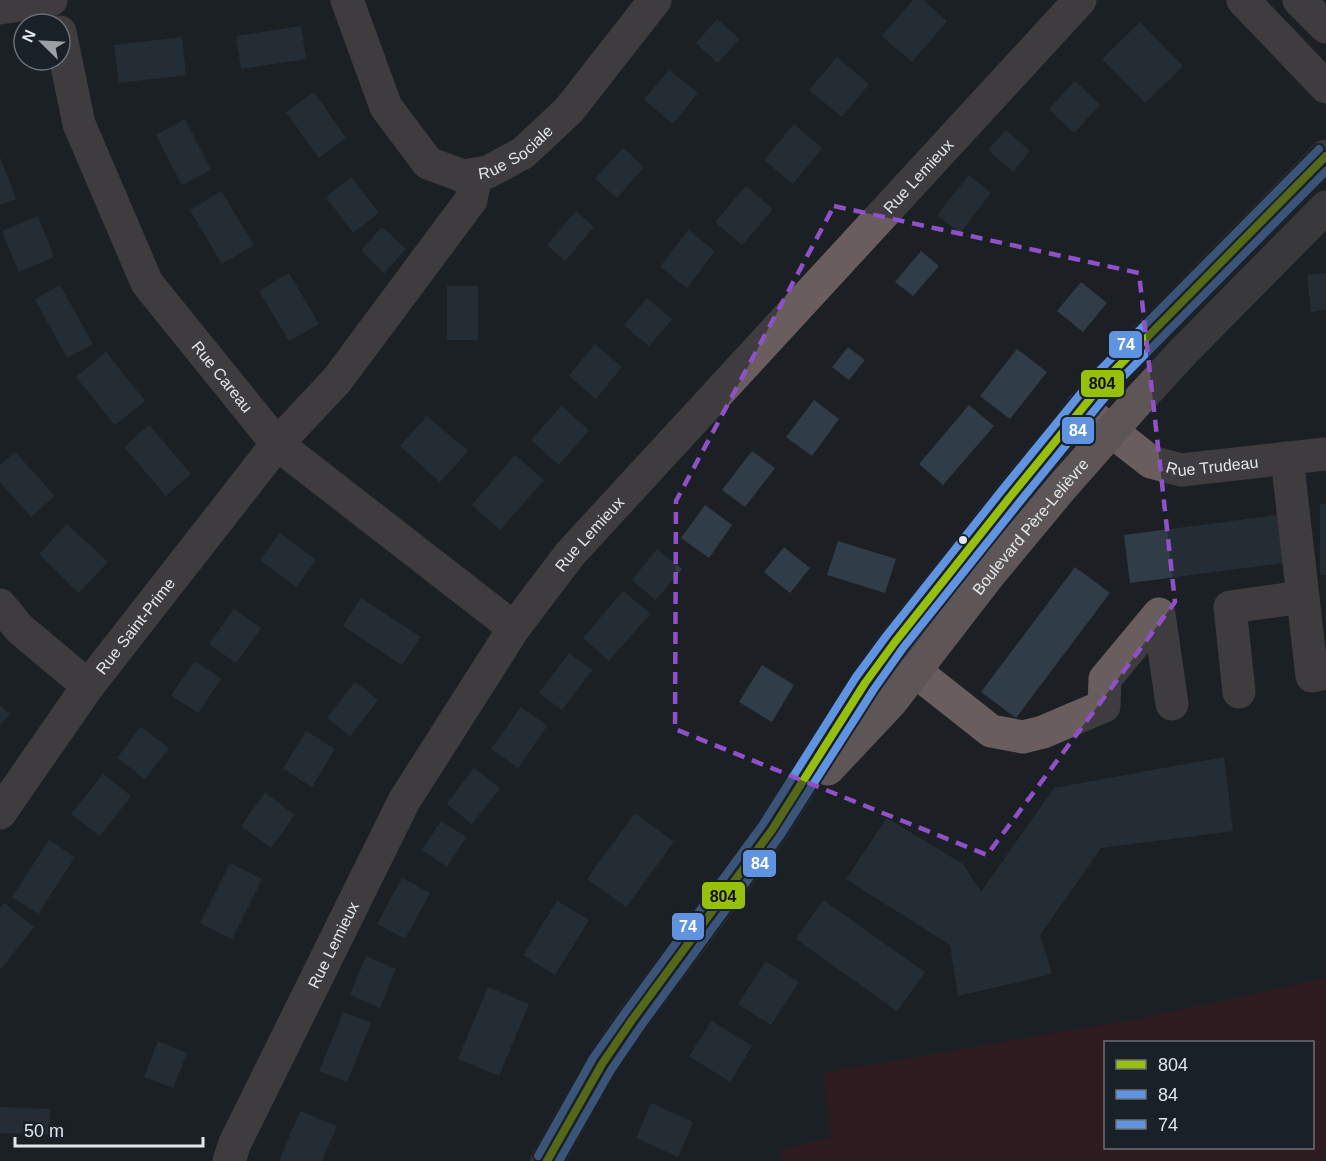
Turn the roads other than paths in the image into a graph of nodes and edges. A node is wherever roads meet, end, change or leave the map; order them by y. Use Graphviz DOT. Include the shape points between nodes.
graph roads {
  1 [pos="52,0"];
  2 [pos="347,0"];
  3 [pos="655,0"];
  4 [pos="1080,0"];
  5 [pos="1243,0"];
  6 [pos="1299,0"];
  7 [pos="0,8"];
  8 [pos="1326,27"];
  9 [pos="68,72"];
  10 [pos="1326,87"];
  11 [pos="1326,156"];
  12 [pos="476,174"];
  13 [pos="1326,207"];
  14 [pos="1082,408"];
  15 [pos="1111,432"];
  16 [pos="277,444"];
  17 [pos="1326,454"];
  18 [pos="1287,458"];
  19 [pos="1303,597"];
  20 [pos="0,605"];
  21 [pos="514,628"];
  22 [pos="915,671"];
  23 [pos="1326,673"];
  24 [pos="88,686"];
  25 [pos="1239,692"];
  26 [pos="1172,705"];
  27 [pos="0,813"];
  28 [pos="772,830"];
  29 [pos="229,1161"];
  30 [pos="547,1161"];
  1 -- 7 [label="street"];
  2 -- 12 [label="street, Rue Sociale" via="386,106 428,163 463,176"];
  3 -- 12 [label="street, Rue Sociale" via="569,110 523,153 488,172"];
  4 -- 21 [label="street, Rue Lemieux" via="570,555"];
  5 -- 10 [label="street"];
  6 -- 8 [label="street"];
  9 -- 16 [label="street, Rue Careau" via="79,124 147,283"];
  11 -- 14 [label="main road, Boulevard Père-Lelièvre"];
  12 -- 16 [label="street, Rue Saint-Prime" via="471,200 337,380"];
  13 -- 15 [label="main road, Boulevard Père-Lelièvre" via="1183,352"];
  14 -- 15 [label="street, Rue Trudeau"];
  14 -- 28 [label="main road, Boulevard Père-Lelièvre" via="871,675"];
  15 -- 18 [label="street, Rue Trudeau" via="1151,462 1181,470"];
  15 -- 22 [label="main road, Boulevard Père-Lelièvre"];
  16 -- 21 [label="street, Rue Careau"];
  16 -- 24 [label="street, Rue Saint-Prime"];
  17 -- 18 [label="street, Rue Trudeau"];
  18 -- 19 [label="street"];
  19 -- 23 [label="street" via="1312,676"];
  19 -- 25 [label="street" via="1230,607"];
  20 -- 24 [label="street" via="20,629"];
  21 -- 29 [label="street, Rue Lemieux" via="404,801"];
  22 -- 26 [label="street" via="991,731 1023,737 1104,706 1105,680 1159,614"];
  22 -- 28 [label="main road, Boulevard Père-Lelièvre"];
  24 -- 27 [label="street, Rue Saint-Prime"];
  28 -- 30 [label="main road, Boulevard Père-Lelièvre" via="602,1064"];
}
